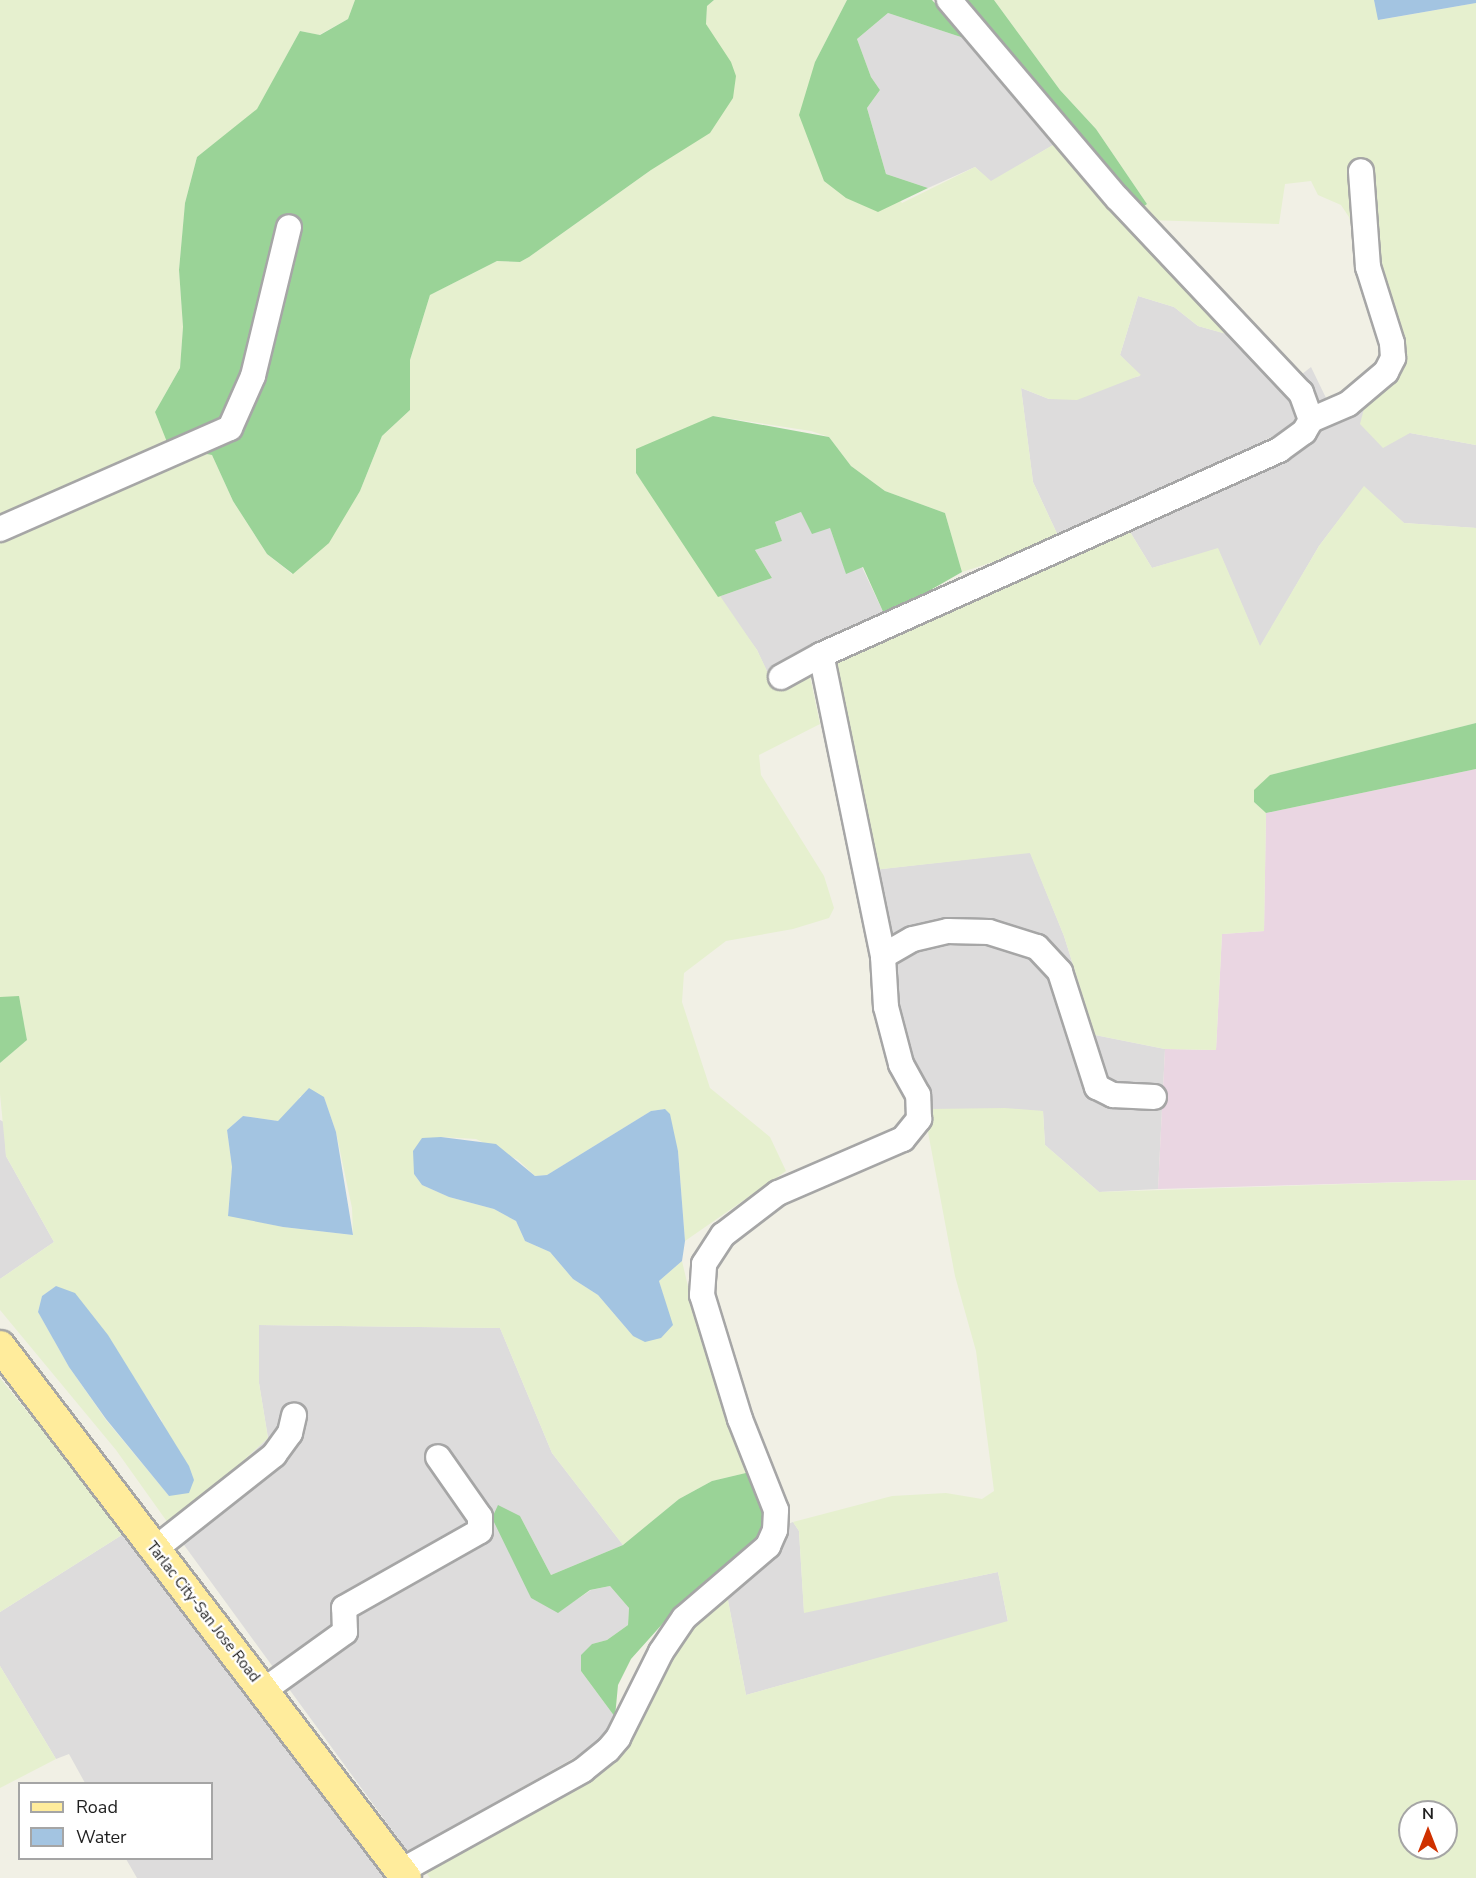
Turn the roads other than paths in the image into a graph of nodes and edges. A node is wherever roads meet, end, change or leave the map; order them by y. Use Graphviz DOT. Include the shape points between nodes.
graph roads {
  1 [pos="949,0"];
  2 [pos="1361,171"];
  3 [pos="289,227"];
  4 [pos="1311,420"];
  5 [pos="0,529"];
  6 [pos="821,655"];
  7 [pos="782,676"];
  8 [pos="883,956"];
  9 [pos="1154,1097"];
  10 [pos="0,1346"];
  11 [pos="294,1415"];
  12 [pos="438,1457"];
  13 [pos="155,1549"];
  14 [pos="263,1691"];
  15 [pos="404,1874"];
  1 -- 4 [label="street" via="1117,198 1301,393"];
  2 -- 4 [label="street" via="1368,267 1392,343 1393,358 1386,372 1348,404"];
  3 -- 5 [label="street" via="253,376 230,428"];
  4 -- 6 [label="street" via="1304,432 1279,450"];
  6 -- 7 [label="street"];
  6 -- 8 [label="street"];
  8 -- 9 [label="street" via="913,939 948,931 989,932 1037,947 1060,972 1097,1087 1113,1095"];
  8 -- 15 [label="street" via="890,1023 901,1064 920,1105 915,1126 888,1147 778,1193 723,1235 708,1253 701,1273 702,1295 725,1370 776,1510 773,1538 760,1554 684,1618 608,1750 583,1770"];
  10 -- 13 [label="main road, Tarlac City-San Jose Road"];
  11 -- 13 [label="street" via="290,1433 274,1455"];
  12 -- 14 [label="street" via="480,1517 480,1531 345,1608 345,1632"];
  13 -- 14 [label="main road, Tarlac City-San Jose Road"];
  14 -- 15 [label="main road, Tarlac City-San Jose Road"];
}
